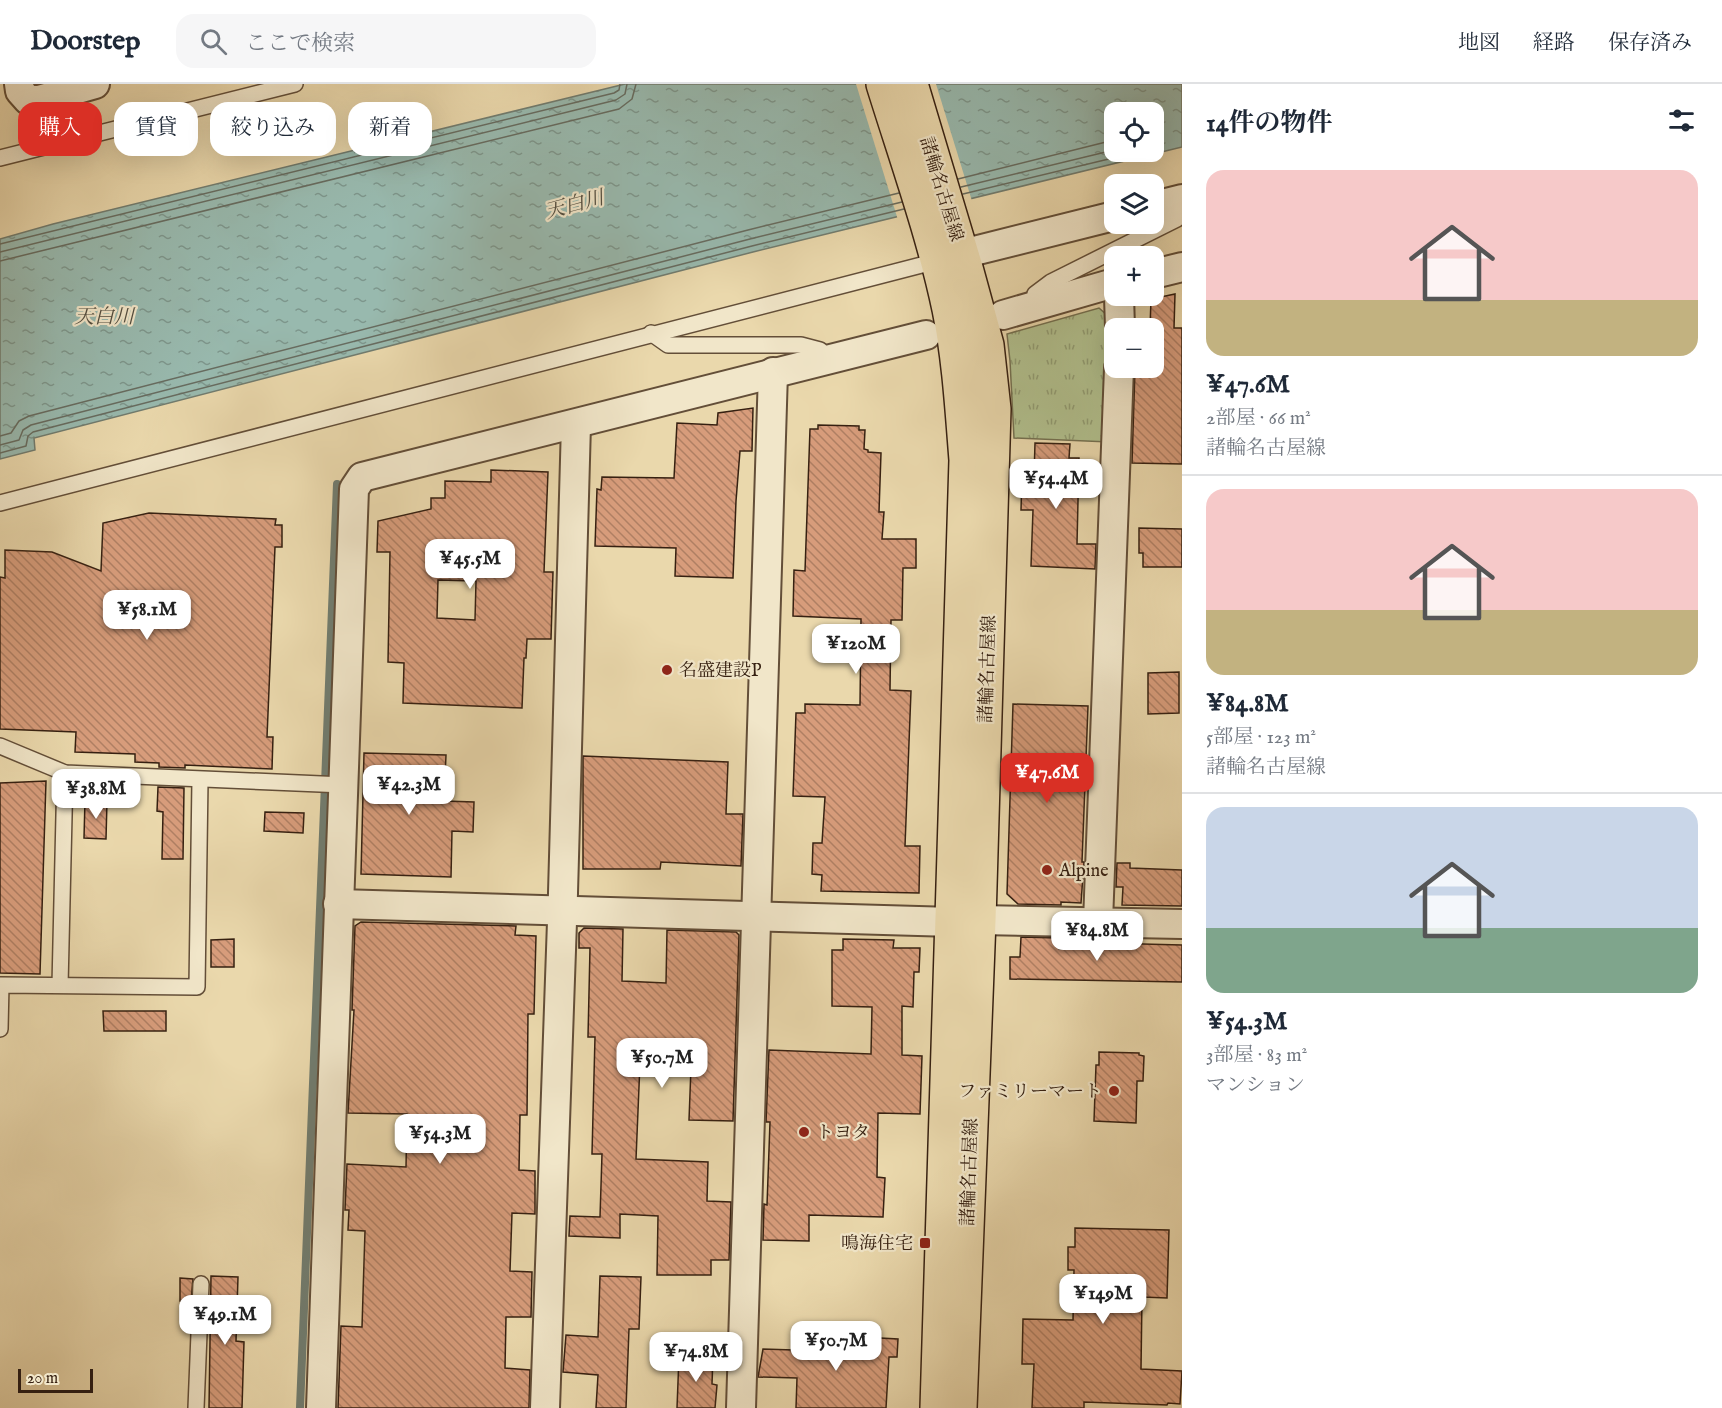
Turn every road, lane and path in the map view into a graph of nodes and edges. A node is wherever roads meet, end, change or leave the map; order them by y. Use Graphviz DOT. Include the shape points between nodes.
graph roads {
  1 [pos="19,84"];
  2 [pos="95,84"];
  3 [pos="295,84"];
  4 [pos="883,84"];
  5 [pos="911,84"];
  6 [pos="0,158"];
  7 [pos="1182,200"];
  8 [pos="1164,204"];
  9 [pos="1182,214"];
  10 [pos="1104,218"];
  11 [pos="948,252"];
  12 [pos="1182,267"];
  13 [pos="1164,272"];
  14 [pos="1104,286"];
  15 [pos="1035,306"];
  16 [pos="1003,315"];
  17 [pos="651,333"];
  18 [pos="926,335"];
  19 [pos="830,359"];
  20 [pos="773,372"];
  21 [pos="1119,378"];
  22 [pos="576,424"];
  23 [pos="0,503"];
  24 [pos="0,746"];
  25 [pos="65,773"];
  26 [pos="200,780"];
  27 [pos="331,785"];
  28 [pos="338,904"];
  29 [pos="562,912"];
  30 [pos="755,915"];
  31 [pos="966,921"];
  32 [pos="1098,922"];
  33 [pos="1182,924"];
  34 [pos="60,985"];
  35 [pos="0,1029"];
  36 [pos="201,1284"];
  37 [pos="196,1408"];
  38 [pos="321,1408"];
  39 [pos="545,1408"];
  40 [pos="741,1408"];
  41 [pos="937,1408"];
  42 [pos="960,1408"];
  1 -- 2 [label="street" via="28,100"];
  3 -- 6 [label="lane"];
  4 -- 11 [label="main road, 諸輪名古屋線"];
  5 -- 11 [label="main road, 諸輪名古屋線"];
  7 -- 8 [label="street"];
  9 -- 15 [label="lane" via="1052,282 1035,294"];
  10 -- 11 [label="street"];
  11 -- 17 [label="lane"];
  11 -- 31 [label="main road, 諸輪名古屋線" via="949,312 966,460"];
  12 -- 13 [label="street"];
  14 -- 15 [label="street"];
  15 -- 16 [label="street"];
  17 -- 19 [label="lane" via="668,345 801,345 820,350"];
  17 -- 23 [label="lane"];
  18 -- 19 [label="street"];
  19 -- 20 [label="street"];
  20 -- 22 [label="street"];
  20 -- 30 [label="street"];
  21 -- 32 [label="street"];
  22 -- 27 [label="street" via="362,477 354,489"];
  22 -- 29 [label="street"];
  24 -- 25 [label="lane"];
  25 -- 26 [label="lane"];
  25 -- 34 [label="lane"];
  26 -- 27 [label="lane"];
  26 -- 34 [label="lane" via="197,987"];
  27 -- 28 [label="street"];
  28 -- 29 [label="street"];
  28 -- 38 [label="street"];
  29 -- 30 [label="street"];
  29 -- 39 [label="street"];
  30 -- 31 [label="street"];
  30 -- 40 [label="street"];
  31 -- 32 [label="street"];
  31 -- 41 [label="main road, 諸輪名古屋線"];
  31 -- 42 [label="main road, 諸輪名古屋線"];
  32 -- 33 [label="street"];
  34 -- 35 [label="lane" via="1,985"];
  36 -- 37 [label="lane"];
}
